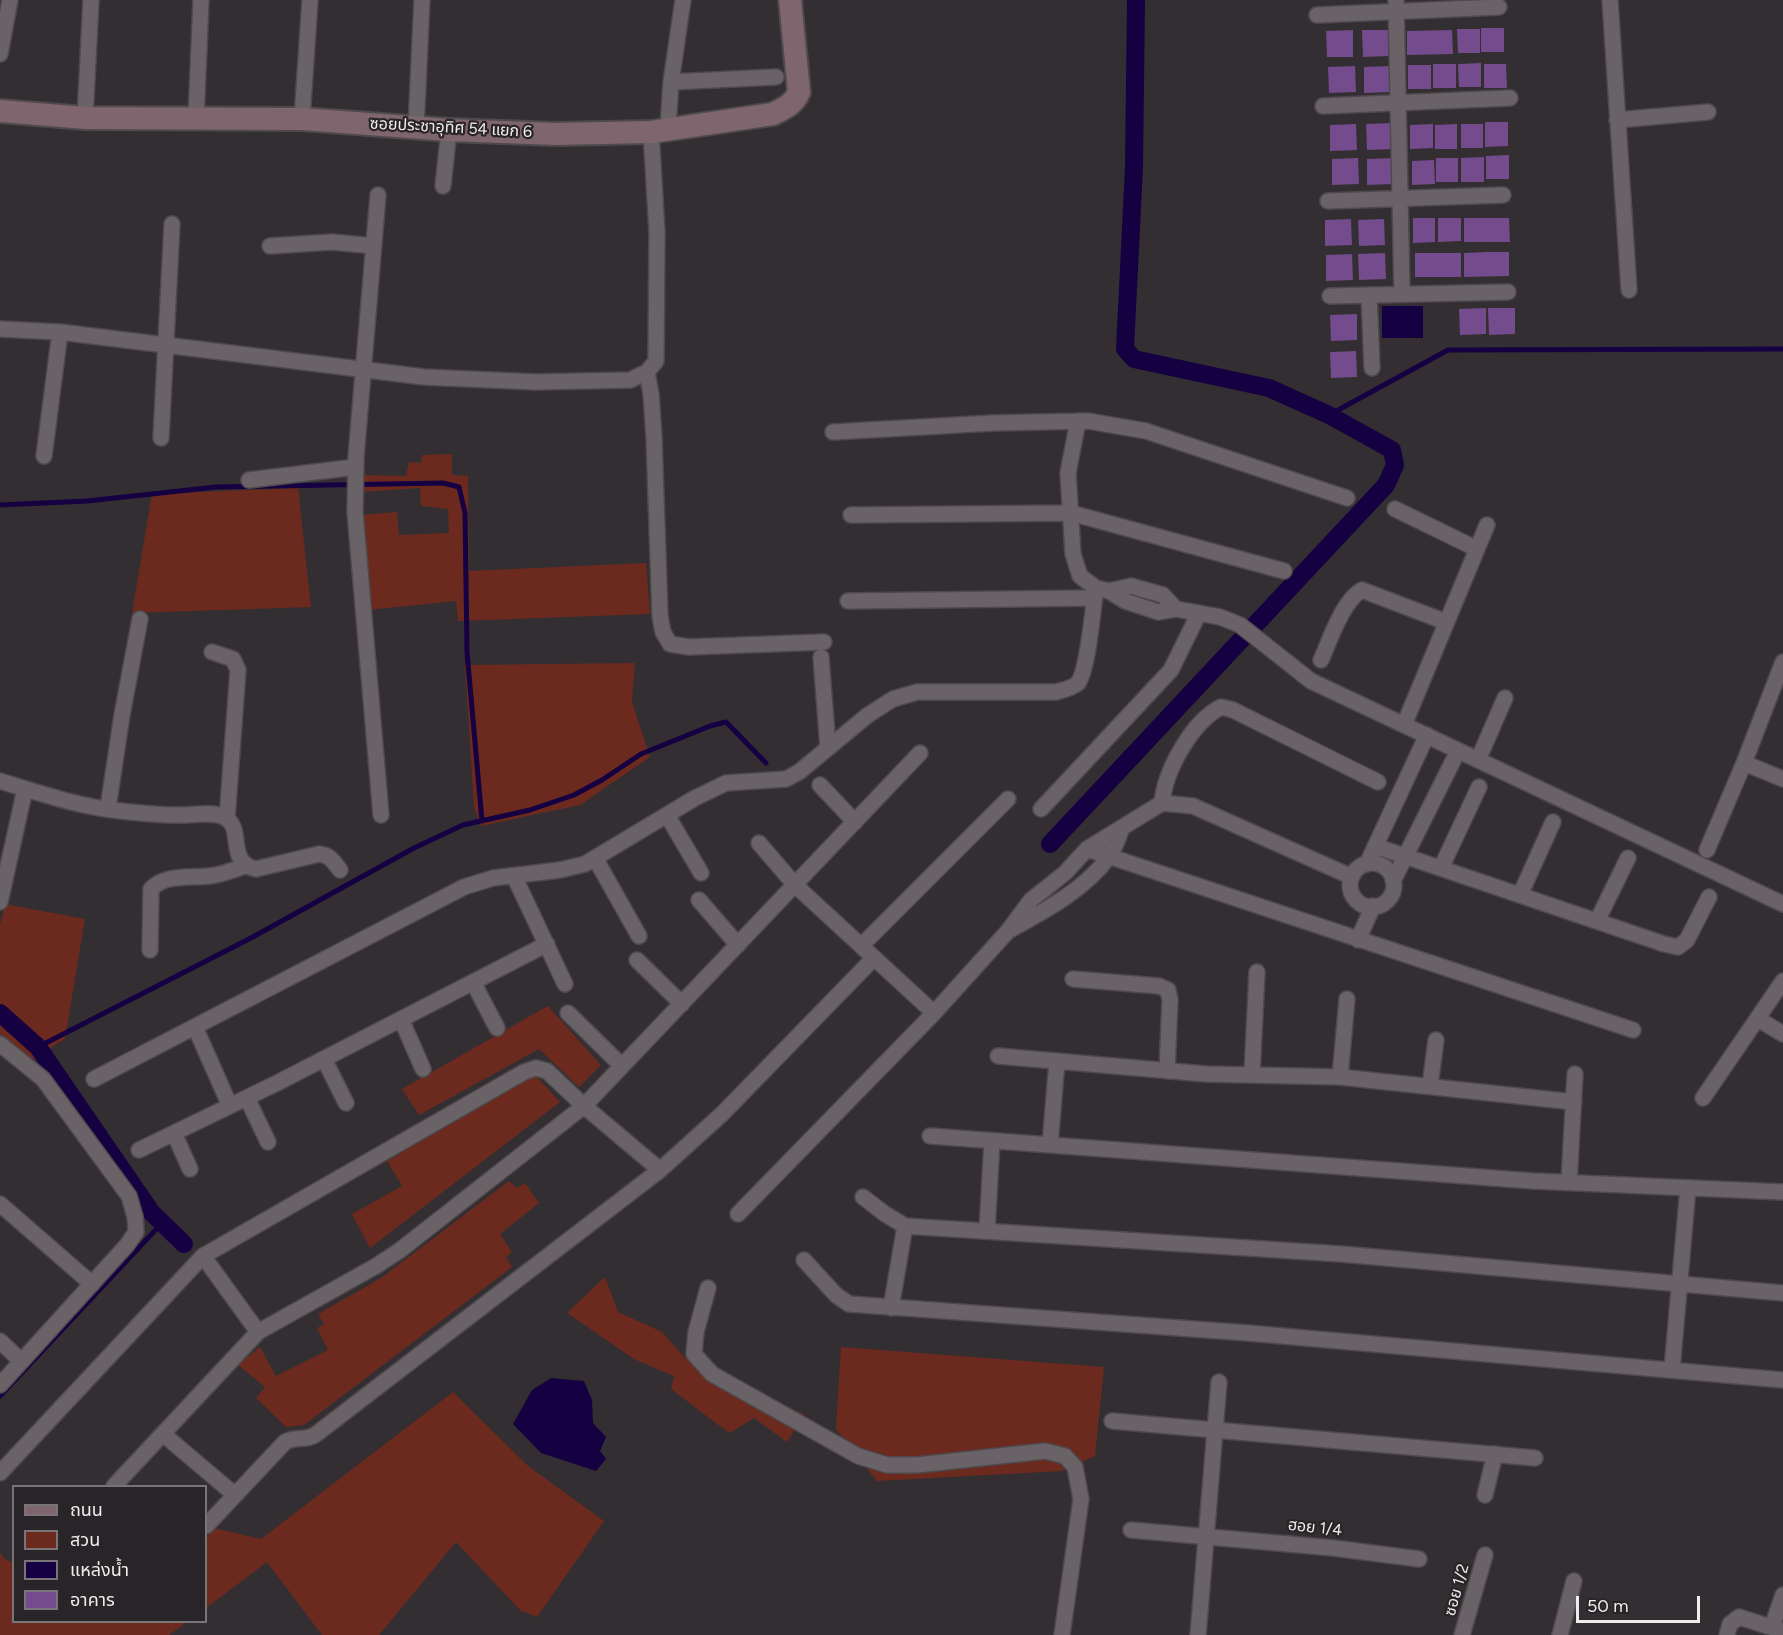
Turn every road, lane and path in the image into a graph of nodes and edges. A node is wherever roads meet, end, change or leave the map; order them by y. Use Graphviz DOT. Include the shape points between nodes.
graph roads {
  1 [pos="10,0"];
  2 [pos="91,0"];
  3 [pos="201,0"];
  4 [pos="310,0"];
  5 [pos="422,0"];
  6 [pos="683,0"];
  7 [pos="790,0"];
  8 [pos="1610,0"];
  9 [pos="1397,6"];
  10 [pos="1498,7"];
  11 [pos="1317,15"];
  12 [pos="0,54"];
  13 [pos="776,77"];
  14 [pos="671,82"];
  15 [pos="1510,98"];
  16 [pos="1399,104"];
  17 [pos="1323,106"];
  18 [pos="0,111"];
  19 [pos="1708,112"];
  20 [pos="85,118"];
  21 [pos="196,119"];
  22 [pos="302,119"];
  23 [pos="1617,120"];
  24 [pos="416,127"];
  25 [pos="449,130"];
  26 [pos="660,130"];
  27 [pos="443,186"];
  28 [pos="378,195"];
  29 [pos="1503,195"];
  30 [pos="1401,199"];
  31 [pos="1328,201"];
  32 [pos="172,224"];
  33 [pos="270,246"];
  34 [pos="374,246"];
  35 [pos="1629,290"];
  36 [pos="1508,292"];
  37 [pos="1402,294"];
  38 [pos="1369,295"];
  39 [pos="1330,296"];
  40 [pos="0,329"];
  41 [pos="60,332"];
  42 [pos="165,346"];
  43 [pos="1372,368"];
  44 [pos="363,369"];
  45 [pos="647,372"];
  46 [pos="1078,421"];
  47 [pos="832,432"];
  48 [pos="161,438"];
  49 [pos="44,456"];
  50 [pos="356,471"];
  51 [pos="249,480"];
  52 [pos="1347,498"];
  53 [pos="1395,509"];
  54 [pos="1071,513"];
  55 [pos="851,515"];
  56 [pos="1487,525"];
  57 [pos="1477,549"];
  58 [pos="1284,571"];
  59 [pos="1100,592"];
  60 [pos="848,601"];
  61 [pos="1199,613"];
  62 [pos="140,619"];
  63 [pos="1446,622"];
  64 [pos="212,652"];
  65 [pos="1321,660"];
  66 [pos="1783,662"];
  67 [pos="1505,698"];
  68 [pos="1404,724"];
  69 [pos="1427,735"];
  70 [pos="828,748"];
  71 [pos="1458,750"];
  72 [pos="920,753"];
  73 [pos="1478,760"];
  74 [pos="1744,763"];
  75 [pos="1783,779"];
  76 [pos="0,781"];
  77 [pos="1378,782"];
  78 [pos="820,785"];
  79 [pos="1479,787"];
  80 [pos="26,789"];
  81 [pos="1008,799"];
  82 [pos="1162,802"];
  83 [pos="108,808"];
  84 [pos="1041,809"];
  85 [pos="381,815"];
  86 [pos="667,815"];
  87 [pos="227,819"];
  88 [pos="855,822"];
  89 [pos="1553,822"];
  90 [pos="1122,828"];
  91 [pos="759,843"];
  92 [pos="1375,846"];
  93 [pos="1087,849"];
  94 [pos="1707,849"];
  95 [pos="1110,856"];
  96 [pos="1406,856"];
  97 [pos="595,858"];
  98 [pos="1628,858"];
  99 [pos="1367,864"];
  100 [pos="245,866"];
  101 [pos="1441,868"];
  102 [pos="340,870"];
  103 [pos="701,873"];
  104 [pos="514,876"];
  105 [pos="1352,877"];
  106 [pos="1394,881"];
  107 [pos="795,885"];
  108 [pos="1520,895"];
  109 [pos="1709,897"];
  110 [pos="699,900"];
  111 [pos="0,902"];
  112 [pos="1783,904"];
  113 [pos="1373,906"];
  114 [pos="1598,921"];
  115 [pos="1008,931"];
  116 [pos="639,936"];
  117 [pos="1358,940"];
  118 [pos="547,944"];
  119 [pos="738,945"];
  120 [pos="861,946"];
  121 [pos="150,950"];
  122 [pos="874,958"];
  123 [pos="637,960"];
  124 [pos="1257,972"];
  125 [pos="1073,979"];
  126 [pos="1783,981"];
  127 [pos="473,982"];
  128 [pos="565,984"];
  129 [pos="1347,999"];
  130 [pos="682,1004"];
  131 [pos="568,1012"];
  132 [pos="934,1013"];
  133 [pos="401,1019"];
  134 [pos="1758,1019"];
  135 [pos="195,1027"];
  136 [pos="497,1028"];
  137 [pos="1633,1030"];
  138 [pos="1783,1034"];
  139 [pos="1436,1040"];
  140 [pos="0,1044"];
  141 [pos="998,1056"];
  142 [pos="324,1059"];
  143 [pos="1057,1062"];
  144 [pos="622,1066"];
  145 [pos="423,1069"];
  146 [pos="1167,1071"];
  147 [pos="1575,1074"];
  148 [pos="1252,1075"];
  149 [pos="1340,1077"];
  150 [pos="94,1079"];
  151 [pos="1430,1086"];
  152 [pos="247,1098"];
  153 [pos="1703,1098"];
  154 [pos="1574,1102"];
  155 [pos="346,1103"];
  156 [pos="230,1106"];
  157 [pos="584,1106"];
  158 [pos="174,1133"];
  159 [pos="930,1137"];
  160 [pos="992,1141"];
  161 [pos="268,1142"];
  162 [pos="1050,1144"];
  163 [pos="139,1150"];
  164 [pos="190,1169"];
  165 [pos="660,1170"];
  166 [pos="1569,1182"];
  167 [pos="1688,1188"];
  168 [pos="1783,1192"];
  169 [pos="863,1197"];
  170 [pos="0,1204"];
  171 [pos="738,1214"];
  172 [pos="905,1226"];
  173 [pos="987,1230"];
  174 [pos="203,1256"];
  175 [pos="804,1260"];
  176 [pos="1679,1283"];
  177 [pos="92,1284"];
  178 [pos="708,1288"];
  179 [pos="1783,1293"];
  180 [pos="891,1308"];
  181 [pos="258,1332"];
  182 [pos="0,1341"];
  183 [pos="21,1361"];
  184 [pos="1672,1369"];
  185 [pos="1783,1380"];
  186 [pos="1220,1382"];
  187 [pos="0,1385"];
  188 [pos="1112,1421"];
  189 [pos="1216,1430"];
  190 [pos="163,1434"];
  191 [pos="1495,1454"];
  192 [pos="1535,1458"];
  193 [pos="0,1473"];
  194 [pos="115,1485"];
  195 [pos="234,1495"];
  196 [pos="1485,1495"];
  197 [pos="207,1525"];
  198 [pos="1131,1530"];
  199 [pos="1207,1537"];
  200 [pos="1485,1555"];
  201 [pos="1419,1559"];
  202 [pos="1574,1581"];
  203 [pos="1783,1595"];
  204 [pos="1778,1629"];
  205 [pos="1062,1635"];
  206 [pos="1197,1635"];
  207 [pos="1462,1635"];
  208 [pos="1560,1635"];
  209 [pos="1727,1635"];
  1 -- 12 [label="street"];
  2 -- 20 [label="street"];
  3 -- 21 [label="street"];
  4 -- 22 [label="street"];
  5 -- 24 [label="street"];
  6 -- 14 [label="street"];
  7 -- 26 [label="street, ซอยประชาอุทิศ 54 แยก 6" via="799,92 788,107 773,114"];
  8 -- 23 [label="street"];
  9 -- 10 [label="street"];
  9 -- 11 [label="street"];
  9 -- 16 [label="street"];
  13 -- 14 [label="street"];
  14 -- 26 [label="street"];
  15 -- 16 [label="street"];
  16 -- 17 [label="street"];
  16 -- 30 [label="street"];
  18 -- 20 [label="street, ซอยประชาอุทิศ 54 แยก 6"];
  19 -- 23 [label="street"];
  20 -- 21 [label="street, ซอยประชาอุทิศ 54 แยก 6"];
  21 -- 22 [label="street, ซอยประชาอุทิศ 54 แยก 6"];
  22 -- 24 [label="street, ซอยประชาอุทิศ 54 แยก 6"];
  23 -- 35 [label="street"];
  24 -- 25 [label="street, ซอยประชาอุทิศ 54 แยก 6"];
  25 -- 26 [label="street, ซอยประชาอุทิศ 54 แยก 6" via="556,134"];
  25 -- 27 [label="street"];
  26 -- 45 [label="street" via="656,360"];
  28 -- 34 [label="street"];
  29 -- 30 [label="street"];
  30 -- 31 [label="street"];
  30 -- 37 [label="street"];
  32 -- 42 [label="street"];
  33 -- 34 [label="street" via="332,242"];
  34 -- 44 [label="street"];
  36 -- 37 [label="street"];
  37 -- 38 [label="street"];
  38 -- 39 [label="street"];
  38 -- 43 [label="street"];
  40 -- 41 [label="street"];
  41 -- 42 [label="street"];
  41 -- 49 [label="street"];
  42 -- 44 [label="street"];
  42 -- 48 [label="street"];
  44 -- 45 [label="street" via="424,377 536,382 630,380"];
  44 -- 50 [label="street"];
  45 -- 70 [label="street" via="663,632 670,644 823,650"];
  46 -- 47 [label="street"];
  46 -- 52 [label="street" via="1146,431"];
  46 -- 54 [label="street" via="1068,473"];
  50 -- 51 [label="street"];
  50 -- 85 [label="street" via="355,512"];
  53 -- 57 [label="street"];
  54 -- 55 [label="street"];
  54 -- 58 [label="street"];
  54 -- 59 [label="street" via="1076,568"];
  56 -- 57 [label="street"];
  57 -- 63 [label="street"];
  59 -- 60 [label="street"];
  59 -- 61 [label="street" via="1131,586 1163,595 1176,609"];
  59 -- 70 [label="street" via="1086,661 1078,683 1070,688 1056,692 917,692 893,699"];
  61 -- 68 [label="street" via="1231,620 1311,681"];
  61 -- 84 [label="street" via="1171,670"];
  62 -- 83 [label="street"];
  63 -- 65 [label="street" via="1362,590 1348,603"];
  63 -- 68 [label="street"];
  64 -- 87 [label="street" via="233,660 238,670"];
  66 -- 74 [label="street"];
  67 -- 73 [label="street"];
  68 -- 69 [label="street"];
  69 -- 71 [label="street"];
  69 -- 92 [label="street"];
  70 -- 86 [label="street" via="786,779 726,783"];
  71 -- 73 [label="street"];
  71 -- 96 [label="street"];
  72 -- 88 [label="street"];
  73 -- 112 [label="street"];
  74 -- 75 [label="street"];
  74 -- 94 [label="street"];
  76 -- 80 [label="street"];
  77 -- 82 [label="street" via="1221,706 1210,713 1174,759"];
  78 -- 88 [label="street"];
  79 -- 101 [label="street"];
  80 -- 83 [label="street"];
  80 -- 111 [label="street"];
  81 -- 120 [label="street"];
  82 -- 90 [label="street"];
  82 -- 105 [label="street" via="1193,806"];
  83 -- 87 [label="street" via="218,815"];
  86 -- 97 [label="street"];
  86 -- 103 [label="street"];
  87 -- 100 [label="street" via="233,826 239,859"];
  88 -- 107 [label="street"];
  89 -- 108 [label="street"];
  90 -- 93 [label="street"];
  90 -- 95 [label="street"];
  91 -- 107 [label="street"];
  92 -- 96 [label="street"];
  92 -- 99 [label="street"];
  93 -- 95 [label="street"];
  93 -- 115 [label="street" via="1065,873 1030,900"];
  95 -- 115 [label="street" via="1087,882"];
  95 -- 117 [label="street"];
  96 -- 101 [label="street"];
  96 -- 106 [label="street"];
  97 -- 104 [label="street" via="560,870"];
  97 -- 116 [label="street"];
  98 -- 114 [label="street"];
  99 -- 105 [label="street" via="1360,866"];
  99 -- 106 [label="street" via="1386,868"];
  100 -- 102 [label="street" via="256,868 318,854 332,859"];
  100 -- 121 [label="street" via="211,876 158,882 151,889"];
  101 -- 108 [label="street"];
  104 -- 118 [label="street"];
  104 -- 135 [label="street" via="464,887"];
  105 -- 113 [label="street" via="1354,897"];
  106 -- 113 [label="street" via="1391,895"];
  107 -- 119 [label="street"];
  107 -- 120 [label="street"];
  108 -- 114 [label="street"];
  109 -- 114 [label="street" via="1687,940 1678,947"];
  110 -- 119 [label="street"];
  113 -- 117 [label="street"];
  115 -- 132 [label="street"];
  117 -- 137 [label="street"];
  118 -- 127 [label="street"];
  118 -- 128 [label="street"];
  119 -- 130 [label="street"];
  120 -- 122 [label="street"];
  122 -- 132 [label="street"];
  122 -- 165 [label="street" via="722,1114"];
  123 -- 130 [label="street"];
  124 -- 148 [label="street"];
  125 -- 146 [label="street" via="1168,990"];
  126 -- 134 [label="street"];
  127 -- 133 [label="street"];
  127 -- 136 [label="street"];
  129 -- 149 [label="street"];
  130 -- 144 [label="street"];
  131 -- 144 [label="street"];
  132 -- 171 [label="street"];
  133 -- 142 [label="street"];
  133 -- 145 [label="street"];
  134 -- 138 [label="street"];
  134 -- 153 [label="street"];
  135 -- 150 [label="street"];
  135 -- 156 [label="street"];
  139 -- 151 [label="street"];
  140 -- 177 [label="street" via="43,1079 129,1196 136,1232"];
  141 -- 143 [label="street"];
  142 -- 152 [label="street"];
  142 -- 155 [label="street"];
  143 -- 146 [label="street"];
  143 -- 162 [label="street"];
  144 -- 157 [label="street"];
  146 -- 148 [label="street"];
  147 -- 154 [label="street"];
  148 -- 149 [label="street"];
  149 -- 151 [label="street"];
  151 -- 154 [label="street"];
  152 -- 156 [label="street"];
  152 -- 161 [label="street"];
  154 -- 166 [label="street"];
  156 -- 158 [label="street"];
  157 -- 165 [label="street"];
  157 -- 174 [label="street" via="547,1071 524,1071"];
  157 -- 181 [label="street" via="399,1251"];
  158 -- 163 [label="street"];
  158 -- 164 [label="street"];
  159 -- 160 [label="street"];
  160 -- 162 [label="street"];
  160 -- 173 [label="street"];
  162 -- 166 [label="street"];
  165 -- 195 [label="street" via="315,1436 285,1442"];
  166 -- 167 [label="street"];
  167 -- 168 [label="street"];
  167 -- 176 [label="street"];
  169 -- 172 [label="street"];
  170 -- 177 [label="street"];
  172 -- 173 [label="street"];
  172 -- 180 [label="street"];
  173 -- 176 [label="street" via="1341,1254"];
  174 -- 181 [label="street"];
  174 -- 193 [label="street"];
  175 -- 180 [label="street" via="849,1304"];
  176 -- 179 [label="street"];
  176 -- 184 [label="street"];
  177 -- 183 [label="street"];
  178 -- 205 [label="street" via="694,1354 712,1374 858,1456 887,1465 917,1466 1045,1451 1065,1456 1076,1467 1081,1499"];
  180 -- 184 [label="street"];
  181 -- 190 [label="street"];
  182 -- 183 [label="street"];
  183 -- 187 [label="street"];
  184 -- 185 [label="street"];
  186 -- 189 [label="street"];
  188 -- 189 [label="street"];
  189 -- 191 [label="street"];
  189 -- 199 [label="street"];
  190 -- 194 [label="street"];
  190 -- 195 [label="street"];
  191 -- 192 [label="street"];
  191 -- 196 [label="street"];
  195 -- 197 [label="street"];
  198 -- 199 [label="street, ฮอย 1/4"];
  199 -- 201 [label="street, ฮอย 1/4"];
  199 -- 206 [label="street"];
  200 -- 207 [label="street, ซอย 1/2"];
  202 -- 208 [label="street"];
  203 -- 204 [label="street"];
  204 -- 209 [label="street" via="1739,1617 1730,1624"];
}
